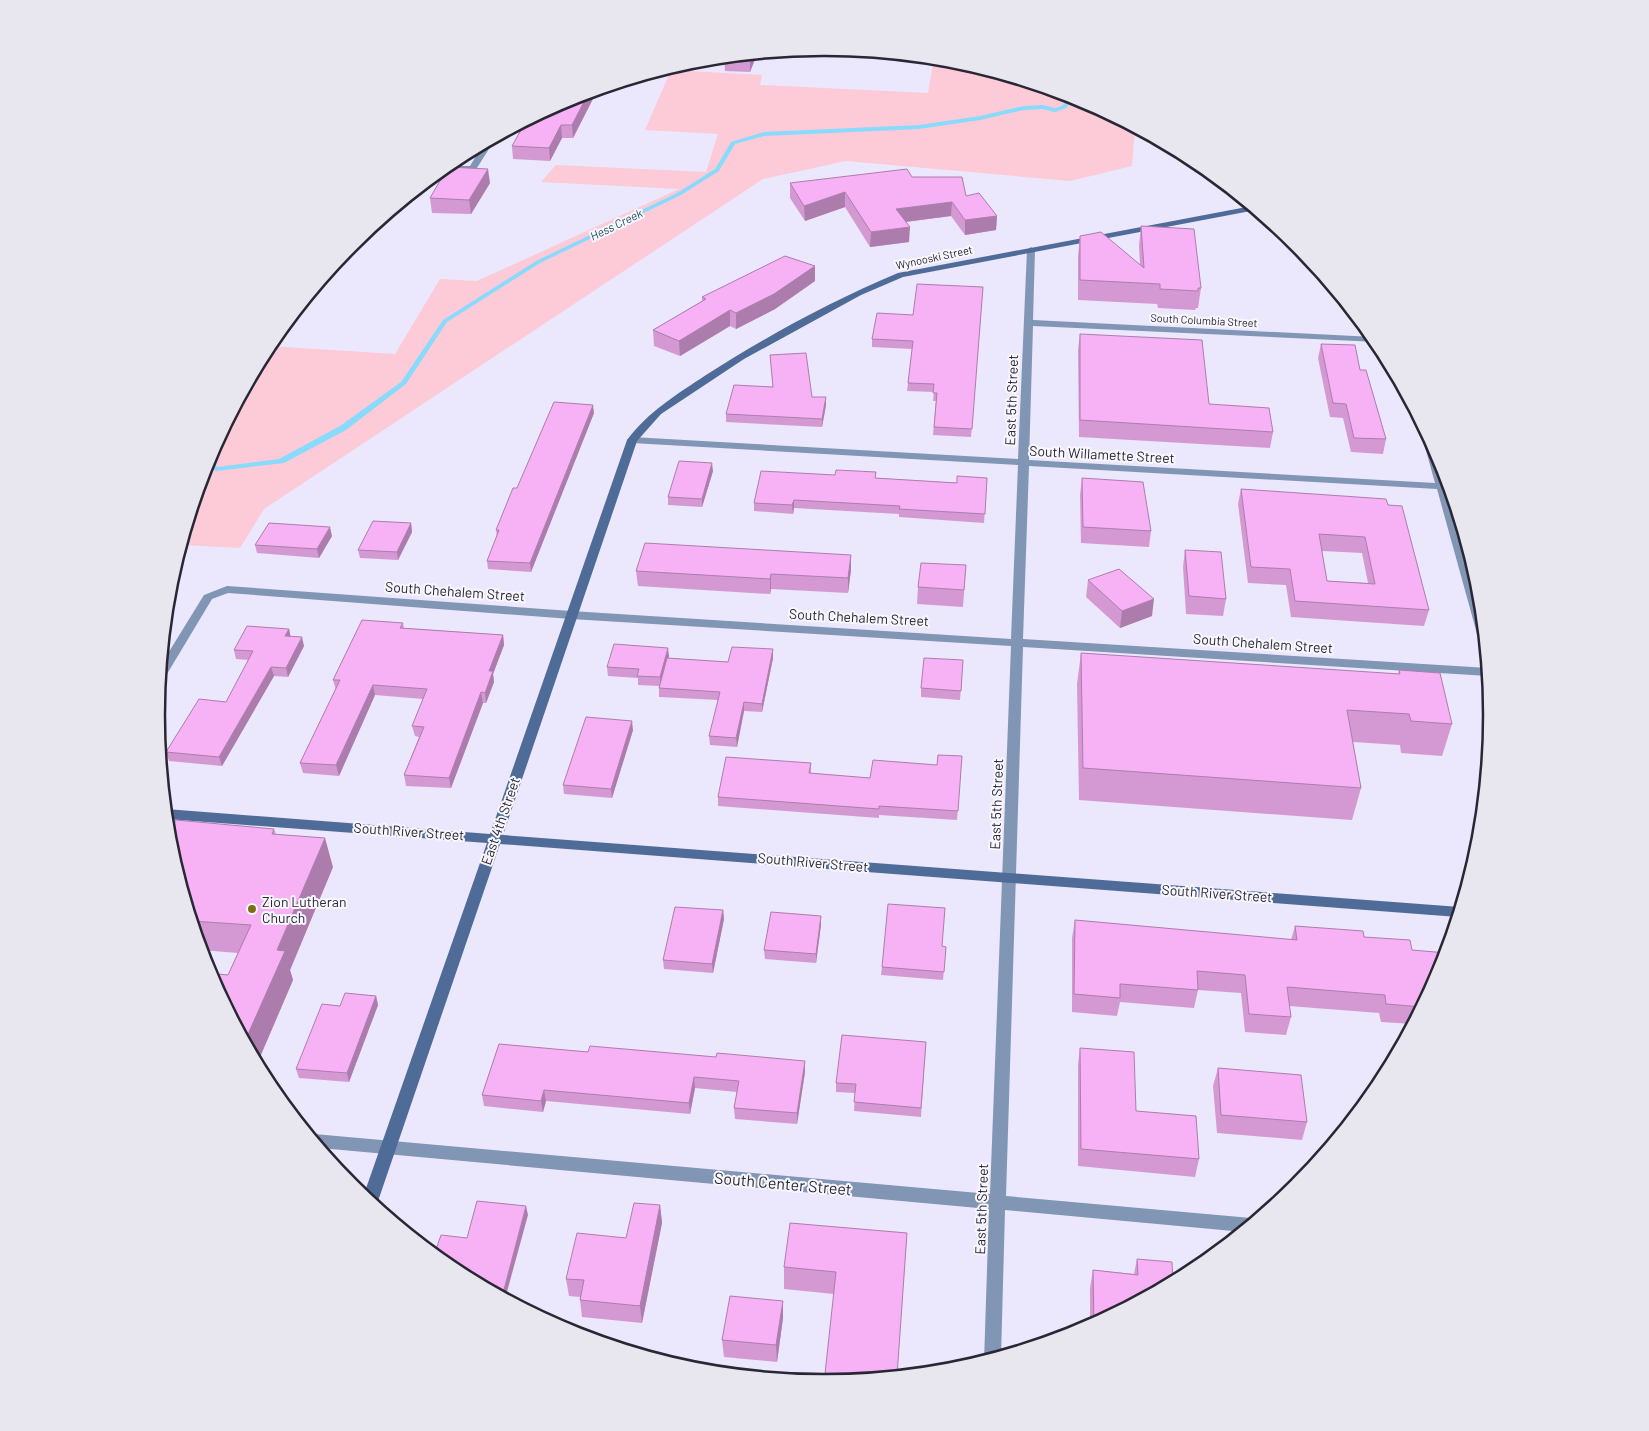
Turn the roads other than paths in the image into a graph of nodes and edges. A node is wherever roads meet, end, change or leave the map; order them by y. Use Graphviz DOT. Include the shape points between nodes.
graph roads {
  1 [pos="482,153"];
  2 [pos="456,168"];
  3 [pos="1247,209"];
  4 [pos="1031,250"];
  5 [pos="1030,323"];
  6 [pos="1366,340"];
  7 [pos="632,440"];
  8 [pos="1025,463"];
  9 [pos="1443,487"];
  10 [pos="1459,537"];
  11 [pos="1466,566"];
  12 [pos="571,615"];
  13 [pos="1018,642"];
  14 [pos="168,663"];
  15 [pos="1482,672"];
  16 [pos="173,814"];
  17 [pos="494,837"];
  18 [pos="1010,878"];
  19 [pos="1454,912"];
  20 [pos="323,1143"];
  21 [pos="388,1148"];
  22 [pos="372,1195"];
  23 [pos="998,1203"];
  24 [pos="1242,1225"];
  25 [pos="992,1353"];
  1 -- 2 [label="street" via="472,169"];
  3 -- 4 [label="main road, Wynooski Street"];
  4 -- 5 [label="street, East 5th Street"];
  4 -- 7 [label="main road, Wynooski Street" via="901,275 858,293 704,381 657,412"];
  5 -- 6 [label="street, South Columbia Street"];
  5 -- 8 [label="street, East 5th Street"];
  7 -- 8 [label="street, South Willamette Street"];
  7 -- 12 [label="main road, East 4th Street"];
  8 -- 9 [label="street, South Willamette Street"];
  8 -- 13 [label="street, East 5th Street"];
  10 -- 11 [label="street"];
  12 -- 13 [label="street, South Chehalem Street"];
  12 -- 14 [label="street, South Chehalem Street" via="227,589 208,597"];
  12 -- 17 [label="main road, East 4th Street"];
  13 -- 15 [label="street, South Chehalem Street"];
  13 -- 18 [label="street, East 5th Street"];
  16 -- 17 [label="main road, South River Street"];
  17 -- 18 [label="main road, South River Street"];
  17 -- 21 [label="main road, East 4th Street"];
  18 -- 19 [label="main road, South River Street"];
  18 -- 23 [label="street, East 5th Street"];
  20 -- 21 [label="street, South Center Street"];
  21 -- 22 [label="main road, East 4th Street"];
  21 -- 23 [label="street, South Center Street"];
  23 -- 24 [label="street, South Center Street"];
  23 -- 25 [label="street, East 5th Street"];
}
